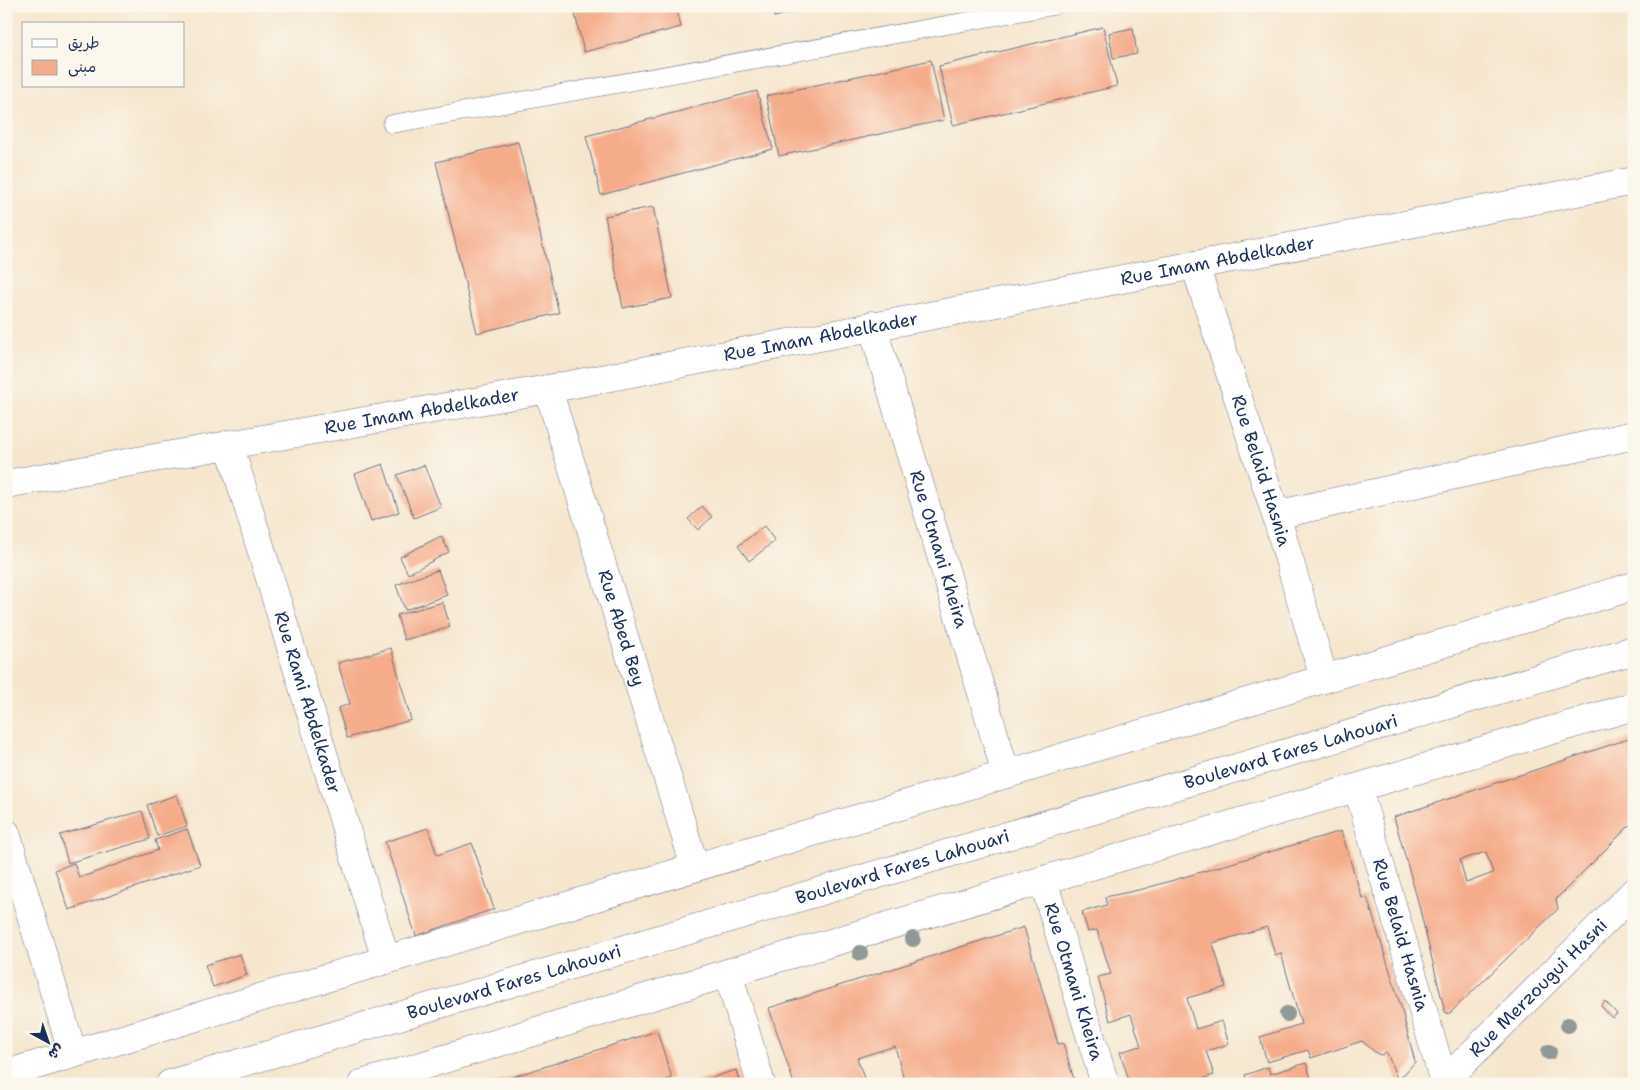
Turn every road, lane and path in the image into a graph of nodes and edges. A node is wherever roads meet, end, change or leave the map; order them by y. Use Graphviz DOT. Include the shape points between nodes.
graph roads {
  1 [pos="1053,6"];
  2 [pos="392,124"];
  3 [pos="1634,181"];
  4 [pos="1194,265"];
  5 [pos="872,325"];
  6 [pos="548,389"];
  7 [pos="1634,435"];
  8 [pos="229,444"];
  9 [pos="6,484"];
  10 [pos="1276,515"];
  11 [pos="1634,586"];
  12 [pos="1634,650"];
  13 [pos="1324,679"];
  14 [pos="1634,706"];
  15 [pos="1006,774"];
  16 [pos="1358,789"];
  17 [pos="6,833"];
  18 [pos="695,867"];
  19 [pos="1043,880"];
  20 [pos="1634,892"];
  21 [pos="386,960"];
  22 [pos="728,972"];
  23 [pos="73,1054"];
  24 [pos="6,1074"];
  25 [pos="420,1075"];
  26 [pos="1443,1083"];
  27 [pos="170,1084"];
  28 [pos="362,1084"];
  29 [pos="761,1084"];
  30 [pos="1106,1084"];
  1 -- 2 [label="lane"];
  3 -- 4 [label="street, Rue Imam Abdelkader"];
  4 -- 5 [label="street, Rue Imam Abdelkader"];
  4 -- 10 [label="street, Rue Belaid Hasnia"];
  5 -- 6 [label="street, Rue Imam Abdelkader"];
  5 -- 15 [label="street, Rue Otmani Kheira"];
  6 -- 8 [label="street, Rue Imam Abdelkader"];
  6 -- 18 [label="street, Rue Abed Bey"];
  7 -- 10 [label="street"];
  8 -- 9 [label="street, Rue Imam Abdelkader"];
  8 -- 21 [label="street, Rue Rami Abdelkader"];
  10 -- 13 [label="street, Rue Belaid Hasnia"];
  11 -- 13 [label="street"];
  12 -- 27 [label="street, Boulevard Fares Lahouari"];
  13 -- 15 [label="street"];
  14 -- 16 [label="street"];
  15 -- 18 [label="street"];
  16 -- 19 [label="street"];
  16 -- 26 [label="street, Rue Belaid Hasnia"];
  17 -- 23 [label="street"];
  18 -- 21 [label="street"];
  19 -- 22 [label="street"];
  19 -- 30 [label="street, Rue Otmani Kheira"];
  20 -- 26 [label="street, Rue Merzougui Hasni"];
  21 -- 23 [label="street"];
  22 -- 25 [label="street"];
  22 -- 29 [label="street"];
  23 -- 24 [label="street"];
  25 -- 28 [label="street"];
}
